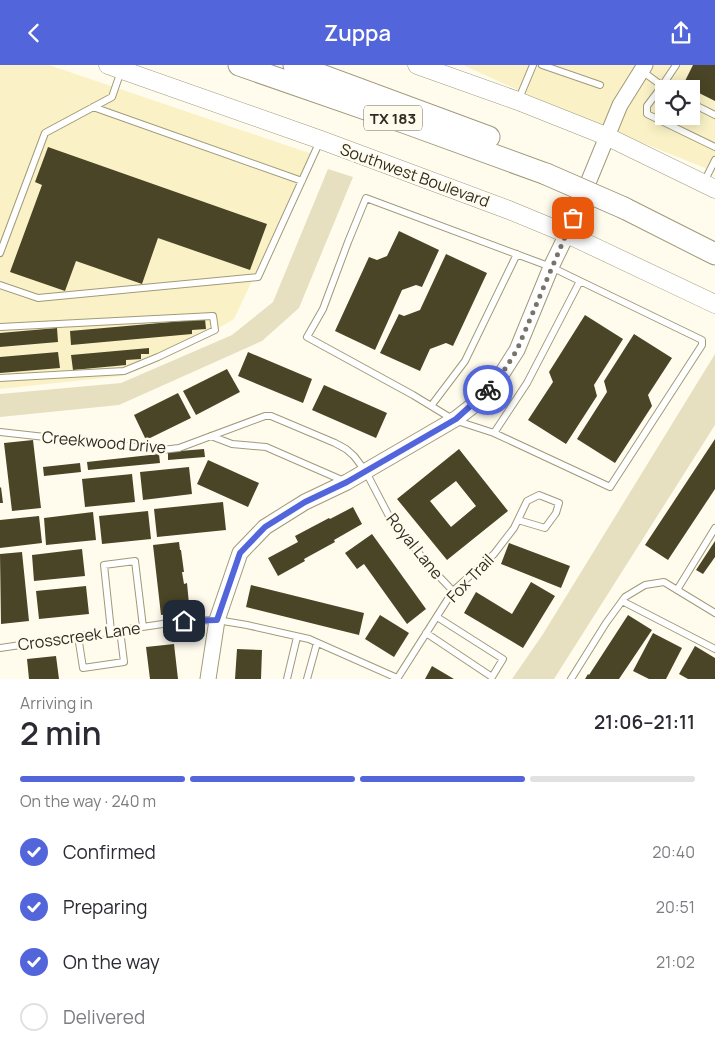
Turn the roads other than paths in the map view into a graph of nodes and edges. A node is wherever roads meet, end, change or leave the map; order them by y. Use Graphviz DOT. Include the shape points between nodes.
graph roads {
  1 [pos="239,65"];
  2 [pos="294,65"];
  3 [pos="418,65"];
  4 [pos="533,65"];
  5 [pos="542,65"];
  6 [pos="676,65"];
  7 [pos="115,67"];
  8 [pos="643,68"];
  9 [pos="656,80"];
  10 [pos="668,80"];
  11 [pos="600,85"];
  12 [pos="655,98"];
  13 [pos="518,101"];
  14 [pos="93,107"];
  15 [pos="700,108"];
  16 [pos="715,115"];
  17 [pos="655,118"];
  18 [pos="670,125"];
  19 [pos="606,137"];
  20 [pos="320,140"];
  21 [pos="715,147"];
  22 [pos="715,161"];
  23 [pos="548,167"];
  24 [pos="302,181"];
  25 [pos="709,186"];
  26 [pos="626,201"];
  27 [pos="567,234"];
  28 [pos="715,239"];
  29 [pos="0,253"];
  30 [pos="517,253"];
  31 [pos="715,254"];
  32 [pos="551,267"];
  33 [pos="580,281"];
  34 [pos="0,285"];
  35 [pos="715,304"];
  36 [pos="0,327"];
  37 [pos="0,379"];
  38 [pos="431,406"];
  39 [pos="454,420"];
  40 [pos="0,433"];
  41 [pos="494,433"];
  42 [pos="211,436"];
  43 [pos="366,472"];
  44 [pos="347,482"];
  45 [pos="518,520"];
  46 [pos="715,528"];
  47 [pos="677,590"];
  48 [pos="453,591"];
  49 [pos="622,601"];
  50 [pos="715,613"];
  51 [pos="437,617"];
  52 [pos="217,620"];
  53 [pos="143,627"];
  54 [pos="120,630"];
  55 [pos="111,631"];
  56 [pos="426,633"];
  57 [pos="78,636"];
  58 [pos="297,637"];
  59 [pos="317,643"];
  60 [pos="0,648"];
  61 [pos="715,649"];
  62 [pos="208,679"];
  63 [pos="287,679"];
  64 [pos="307,679"];
  65 [pos="397,679"];
  66 [pos="571,679"];
  1 -- 23 [label="highway, TX 183" via="406,123"];
  2 -- 23 [label="highway, TX 183"];
  3 -- 13 [label="main road"];
  4 -- 13 [label="lane"];
  5 -- 11 [label="lane"];
  6 -- 10 [label="lane"];
  7 -- 14 [label="lane" via="112,97"];
  7 -- 20 [label="main road, Southwest Boulevard"];
  8 -- 9 [label="lane"];
  8 -- 19 [label="street" via="620,105"];
  12 -- 17 [label="lane" via="647,106 647,114"];
  13 -- 19 [label="main road"];
  14 -- 24 [label="lane"];
  14 -- 29 [label="lane" via="45,133"];
  15 -- 16 [label="lane"];
  18 -- 21 [label="lane"];
  19 -- 25 [label="main road"];
  19 -- 27 [label="street"];
  20 -- 24 [label="lane"];
  20 -- 27 [label="main road, Southwest Boulevard"];
  22 -- 25 [label="lane"];
  23 -- 26 [label="highway, TX 183, bridge"];
  24 -- 34 [label="lane" via="258,277 38,298"];
  26 -- 28 [label="highway, TX 183"];
  26 -- 31 [label="highway, TX 183"];
  27 -- 32 [label="street"];
  27 -- 35 [label="main road, Southwest Boulevard"];
  30 -- 32 [label="lane"];
  30 -- 38 [label="lane" via="465,361"];
  30 -- 38 [label="lane" via="366,198 323,309 307,337"];
  32 -- 33 [label="lane"];
  32 -- 39 [label="street" via="517,350 491,387"];
  33 -- 41 [label="lane" via="527,383"];
  33 -- 41 [label="lane" via="702,340 702,345 610,487"];
  36 -- 37 [label="lane" via="213,316 215,330 124,371"];
  38 -- 39 [label="lane"];
  39 -- 41 [label="lane"];
  39 -- 43 [label="street"];
  40 -- 42 [label="lane, Creekwood Drive" via="162,450 179,448"];
  42 -- 43 [label="lane, Creekwood Drive" via="271,416 336,443 354,456"];
  42 -- 44 [label="lane" via="232,443 266,447"];
  43 -- 44 [label="street"];
  43 -- 48 [label="lane, Royal Lane" via="390,518"];
  44 -- 52 [label="street" via="305,502 265,527 246,546 240,553"];
  45 -- 45 [label="lane, Fox Trail" via="527,501 539,495 559,503 545,528"];
  45 -- 48 [label="lane, Fox Trail" via="494,554"];
  46 -- 47 [label="lane"];
  47 -- 49 [label="lane" via="664,582 645,585"];
  47 -- 50 [label="lane"];
  48 -- 51 [label="lane, Fox Trail"];
  49 -- 61 [label="lane"];
  49 -- 66 [label="lane"];
  51 -- 56 [label="lane, Fox Trail"];
  51 -- 56 [label="lane" via="503,659 492,677"];
  52 -- 53 [label="lane, Crosscreek Lane"];
  52 -- 58 [label="lane, Crosscreek Lane"];
  52 -- 62 [label="street"];
  53 -- 54 [label="lane, Crosscreek Lane"];
  53 -- 55 [label="lane" via="135,561 104,565"];
  54 -- 55 [label="lane, Crosscreek Lane"];
  54 -- 57 [label="lane" via="124,662 83,668"];
  55 -- 57 [label="lane, Crosscreek Lane"];
  56 -- 65 [label="lane, Fox Trail"];
  57 -- 60 [label="lane, Crosscreek Lane"];
  58 -- 59 [label="lane, Crosscreek Lane"];
  58 -- 63 [label="lane"];
  59 -- 64 [label="lane"];
  59 -- 65 [label="lane, Crosscreek Lane"];
}
